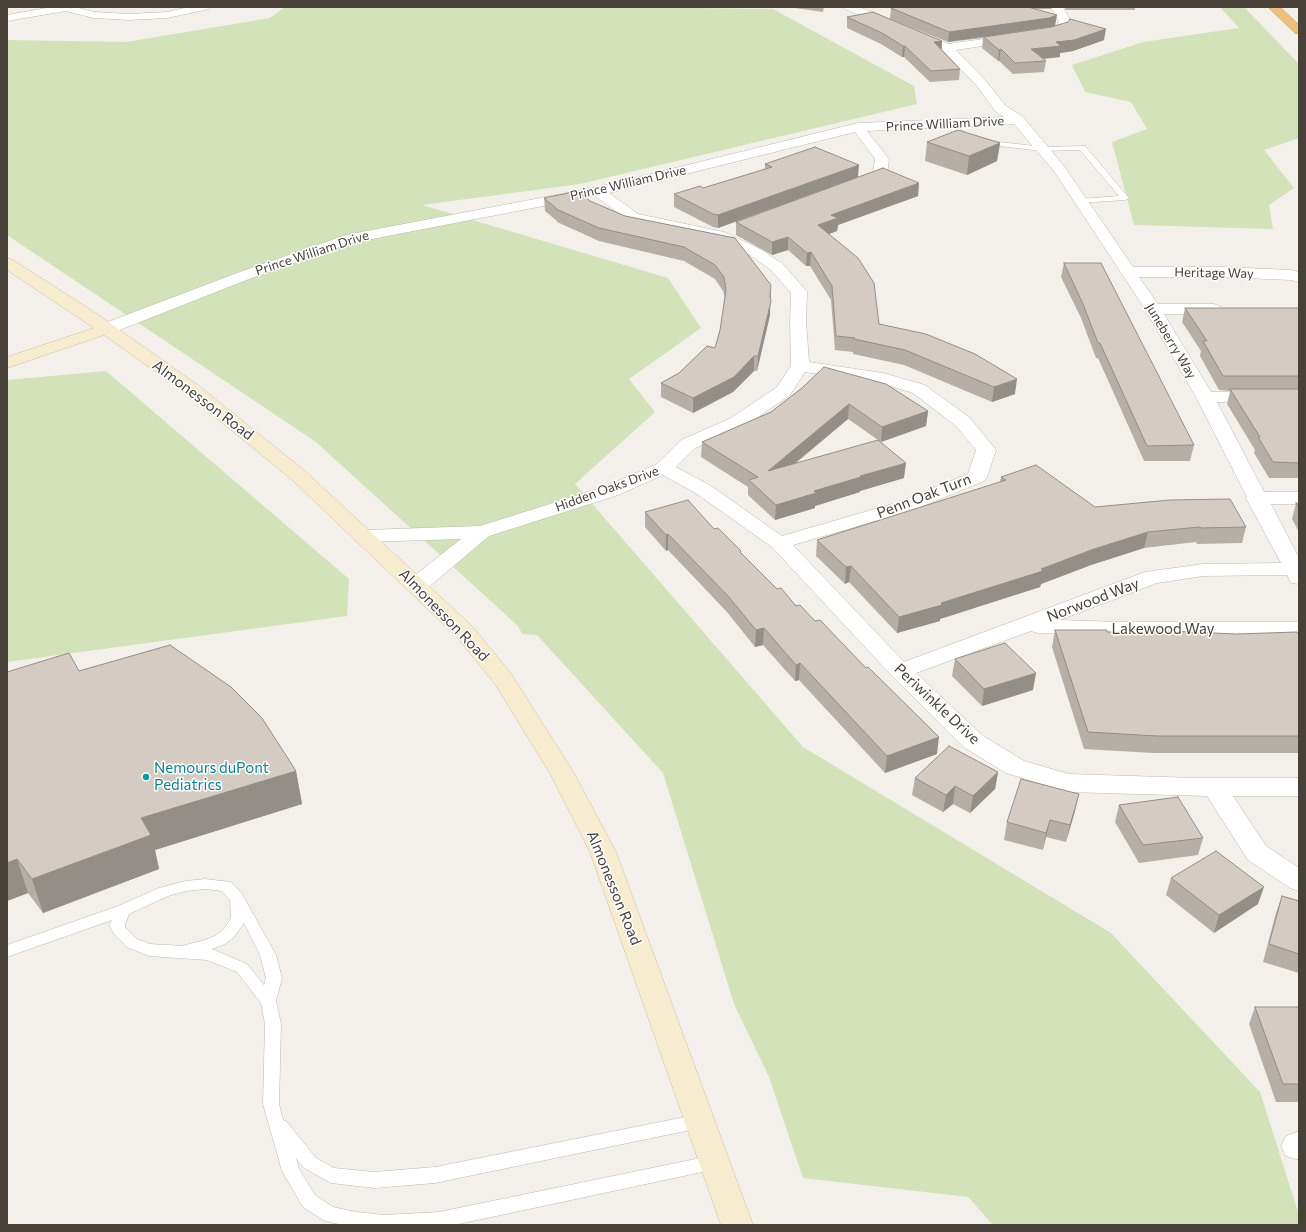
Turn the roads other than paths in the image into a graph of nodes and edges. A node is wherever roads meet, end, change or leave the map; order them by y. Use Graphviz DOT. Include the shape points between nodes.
graph roads {
  1 [pos="65,7"];
  2 [pos="205,7"];
  3 [pos="849,7"];
  4 [pos="1057,7"];
  5 [pos="1274,7"];
  6 [pos="878,12"];
  7 [pos="7,18"];
  8 [pos="1299,31"];
  9 [pos="962,47"];
  10 [pos="947,48"];
  11 [pos="977,62"];
  12 [pos="998,82"];
  13 [pos="981,83"];
  14 [pos="1010,100"];
  15 [pos="1018,120"];
  16 [pos="947,124"];
  17 [pos="858,128"];
  18 [pos="1042,148"];
  19 [pos="843,189"];
  20 [pos="598,192"];
  21 [pos="1080,201"];
  22 [pos="7,263"];
  23 [pos="1128,272"];
  24 [pos="1299,277"];
  25 [pos="1153,309"];
  26 [pos="1230,310"];
  27 [pos="98,323"];
  28 [pos="7,347"];
  29 [pos="7,363"];
  30 [pos="800,366"];
  31 [pos="1205,397"];
  32 [pos="1299,397"];
  33 [pos="664,468"];
  34 [pos="1256,498"];
  35 [pos="1299,498"];
  36 [pos="482,532"];
  37 [pos="365,536"];
  38 [pos="779,544"];
  39 [pos="1296,574"];
  40 [pos="417,586"];
  41 [pos="1027,625"];
  42 [pos="1299,629"];
  43 [pos="900,672"];
  44 [pos="1299,786"];
  45 [pos="1214,787"];
  46 [pos="1299,881"];
  47 [pos="237,898"];
  48 [pos="122,910"];
  49 [pos="7,951"];
  50 [pos="173,952"];
  51 [pos="268,1001"];
  52 [pos="275,1120"];
  53 [pos="700,1121"];
  54 [pos="715,1163"];
  55 [pos="737,1225"];
  1 -- 2 [label="street" via="94,15 129,17 167,15"];
  1 -- 7 [label="street"];
  3 -- 6 [label="street, Juneberry Way"];
  4 -- 9 [label="street" via="1065,22 1062,29"];
  5 -- 8 [label="highway"];
  6 -- 9 [label="street, Juneberry Way"];
  6 -- 10 [label="street, Juneberry Way"];
  9 -- 10 [label="street"];
  9 -- 11 [label="street, Juneberry Way"];
  10 -- 13 [label="street, Juneberry Way"];
  12 -- 13 [label="street"];
  13 -- 15 [label="street, Juneberry Way" via="1000,108"];
  14 -- 15 [label="street, Juneberry Way"];
  15 -- 16 [label="street, Prince William Drive"];
  15 -- 18 [label="street, Juneberry Way"];
  16 -- 17 [label="street, Prince William Drive"];
  16 -- 18 [label="lane" via="968,137 998,144"];
  17 -- 19 [label="street" via="882,159 880,175"];
  17 -- 20 [label="street, Prince William Drive"];
  18 -- 21 [label="street, Juneberry Way"];
  18 -- 21 [label="lane" via="1082,148 1125,198"];
  20 -- 27 [label="street, Prince William Drive" via="346,240 243,276 218,280"];
  20 -- 30 [label="street" via="633,217 726,232 777,266 799,292"];
  21 -- 23 [label="street, Juneberry Way"];
  22 -- 27 [label="main road, Almonesson Road"];
  23 -- 24 [label="street, Heritage Way" via="1222,272"];
  23 -- 25 [label="street, Juneberry Way"];
  25 -- 26 [label="street"];
  25 -- 31 [label="street, Juneberry Way"];
  27 -- 28 [label="main road"];
  27 -- 29 [label="main road"];
  27 -- 37 [label="main road, Almonesson Road" via="198,394 298,475"];
  30 -- 33 [label="street, Hidden Oaks Drive" via="784,391 738,422 688,444"];
  30 -- 38 [label="street, Penn Oak Turn" via="883,378 919,389 963,422 986,450 977,477 906,506"];
  31 -- 32 [label="street"];
  31 -- 34 [label="street, Juneberry Way"];
  33 -- 36 [label="street, Hidden Oaks Drive" via="611,491"];
  33 -- 38 [label="street, Periwinkle Drive" via="704,490"];
  34 -- 35 [label="street"];
  34 -- 39 [label="street, Juneberry Way"];
  36 -- 37 [label="street, Hidden Oaks Drive"];
  36 -- 40 [label="street, Hidden Oaks Drive"];
  37 -- 40 [label="main road, Almonesson Road"];
  38 -- 43 [label="street, Periwinkle Drive"];
  39 -- 41 [label="street, Norwood Way" via="1203,570 1154,577"];
  40 -- 53 [label="main road, Almonesson Road" via="464,631 504,680 563,774 603,852"];
  41 -- 42 [label="street, Lakewood Way" via="1118,629"];
  41 -- 43 [label="street, Norwood Way"];
  43 -- 45 [label="street, Periwinkle Drive" via="974,742 1015,767 1068,783"];
  44 -- 45 [label="street, Periwinkle Drive"];
  45 -- 46 [label="street" via="1257,853"];
  47 -- 48 [label="lane" via="226,886 205,884 164,892"];
  47 -- 50 [label="lane" via="238,919 235,926 220,940 203,947"];
  47 -- 51 [label="lane" via="268,955 274,978"];
  48 -- 49 [label="lane"];
  48 -- 50 [label="lane" via="117,926 132,943 149,950"];
  50 -- 51 [label="lane" via="208,954 230,962 245,972"];
  51 -- 52 [label="lane" via="273,1024 271,1104"];
  52 -- 53 [label="lane" via="310,1163 331,1175 374,1180 435,1175"];
  52 -- 54 [label="lane" via="291,1171 309,1201 329,1214 384,1223 439,1220"];
  53 -- 54 [label="main road, Almonesson Road"];
  54 -- 55 [label="main road, Almonesson Road"];
}
